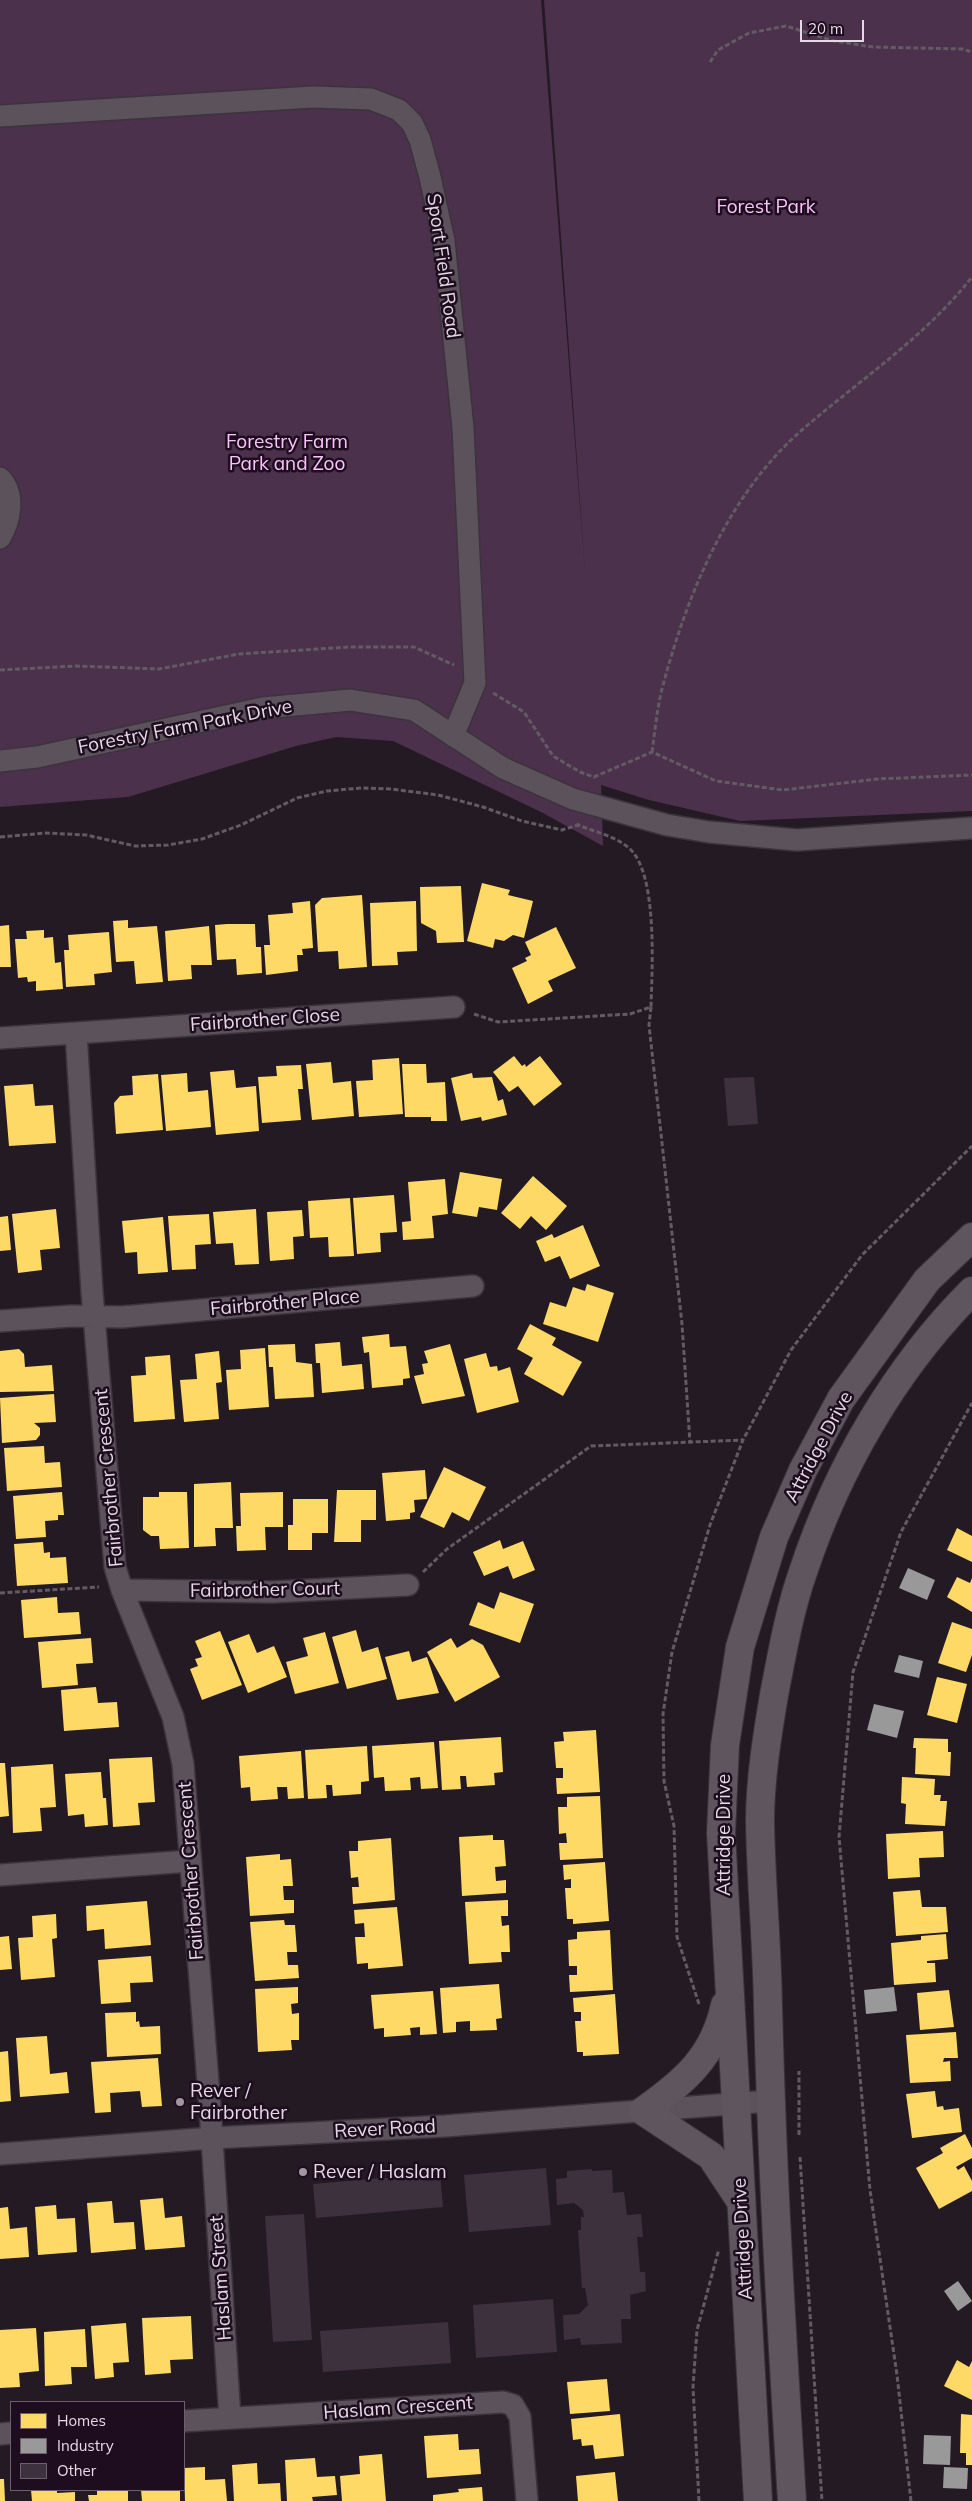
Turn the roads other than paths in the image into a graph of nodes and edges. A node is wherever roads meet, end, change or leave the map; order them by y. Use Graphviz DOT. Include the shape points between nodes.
graph roads {
  1 [pos="0,116"];
  2 [pos="0,478"];
  3 [pos="0,538"];
  4 [pos="453,736"];
  5 [pos="0,761"];
  6 [pos="972,828"];
  7 [pos="454,1007"];
  8 [pos="76,1033"];
  9 [pos="0,1038"];
  10 [pos="972,1237"];
  11 [pos="473,1286"];
  12 [pos="972,1291"];
  13 [pos="96,1317"];
  14 [pos="0,1322"];
  15 [pos="408,1585"];
  16 [pos="112,1589"];
  17 [pos="190,1861"];
  18 [pos="0,1875"];
  19 [pos="728,1992"];
  20 [pos="770,2101"];
  21 [pos="736,2103"];
  22 [pos="643,2111"];
  23 [pos="212,2138"];
  24 [pos="0,2154"];
  25 [pos="740,2200"];
  26 [pos="230,2418"];
  27 [pos="185,2421"];
  28 [pos="527,2501"];
  29 [pos="758,2501"];
  30 [pos="792,2501"];
  1 -- 4 [label="street, Sport Field Road" via="313,97 371,99 399,110 412,123 420,140 444,241 463,428 475,683"];
  2 -- 3 [label="street" via="10,507 8,524"];
  4 -- 5 [label="street, Forestry Farm Park Drive" via="414,710 350,700 264,708 37,757"];
  4 -- 6 [label="street, Forestry Farm Park Drive" via="503,768 586,804 667,825 797,840"];
  7 -- 8 [label="street, Fairbrother Close"];
  8 -- 9 [label="street"];
  8 -- 13 [label="street, Fairbrother Crescent"];
  10 -- 19 [label="main road, Attridge Drive" via="927,1280 841,1399 803,1470 774,1537 740,1648 725,1745 721,1832"];
  11 -- 13 [label="street, Fairbrother Place"];
  12 -- 20 [label="main road, Attridge Drive" via="920,1351 882,1404 856,1450 806,1562 785,1635 767,1735 760,1820"];
  13 -- 14 [label="street, Fairbrother Place"];
  13 -- 16 [label="street, Fairbrother Crescent" via="113,1548"];
  15 -- 16 [label="street, Fairbrother Court" via="281,1592"];
  16 -- 17 [label="street, Fairbrother Crescent" via="172,1717 183,1764"];
  17 -- 18 [label="street"];
  17 -- 23 [label="street, Fairbrother Crescent"];
  19 -- 21 [label="main road, Attridge Drive"];
  19 -- 22 [label="main road" via="722,2020 703,2059 674,2089"];
  20 -- 21 [label="street, Rever Road"];
  20 -- 30 [label="main road, Attridge Drive"];
  21 -- 22 [label="street, Rever Road"];
  21 -- 25 [label="main road, Attridge Drive"];
  22 -- 23 [label="street, Rever Road" via="445,2126"];
  22 -- 25 [label="main road" via="711,2156"];
  23 -- 24 [label="street, Rever Road"];
  23 -- 26 [label="street, Haslam Street"];
  25 -- 29 [label="main road, Attridge Drive"];
  26 -- 27 [label="street, Haslam Crescent"];
  26 -- 28 [label="street, Haslam Crescent" via="503,2402 513,2405 520,2417"];
}
